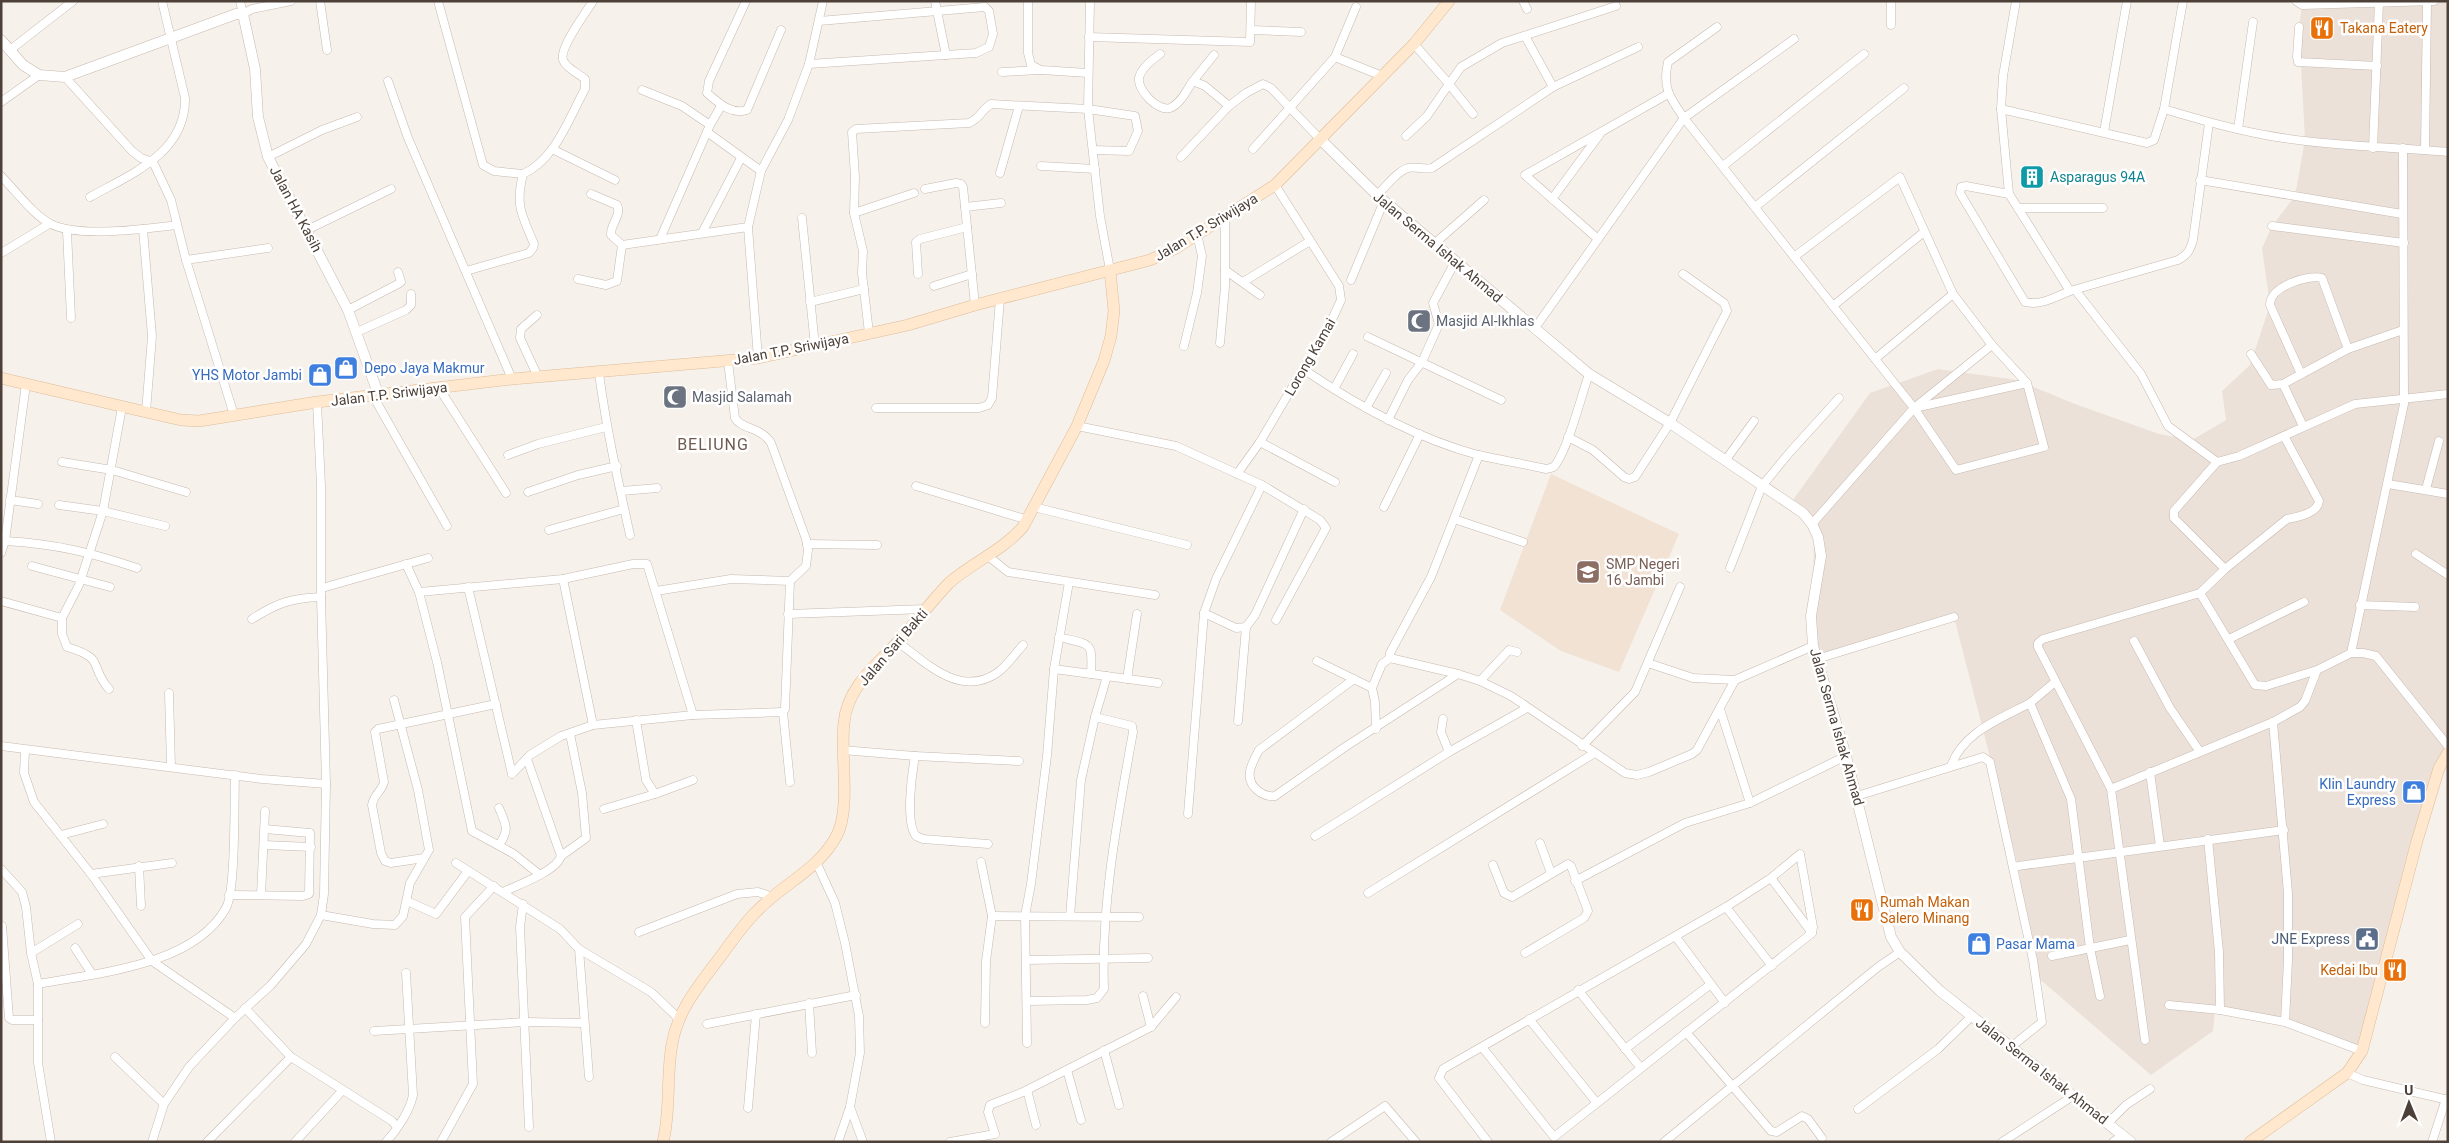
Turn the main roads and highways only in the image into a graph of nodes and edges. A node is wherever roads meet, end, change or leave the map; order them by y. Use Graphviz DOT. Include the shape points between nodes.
graph roads {
  1 [pos="1448,1"];
  2 [pos="1110,270"];
  3 [pos="1,378"];
  4 [pos="2448,753"];
  5 [pos="663,1142"];
  6 [pos="2250,1142"];
  1 -- 2 [label="main road, Jalan T.P. Sriwijaya" via="1414,44 1275,185 1176,248 1150,260"];
  2 -- 3 [label="main road, Jalan T.P. Sriwijaya" via="908,325 758,358 512,379 316,402 199,421 181,420"];
  2 -- 5 [label="main road, Jalan Sari Bakti" via="1114,311 1104,361 1077,426 1028,520 1010,541 949,583 868,673 849,701 844,721 843,817 830,848 817,864 770,896 689,998 672,1045 668,1116"];
  4 -- 6 [label="main road" via="2439,768 2417,841 2362,1051 2347,1073"];
}
